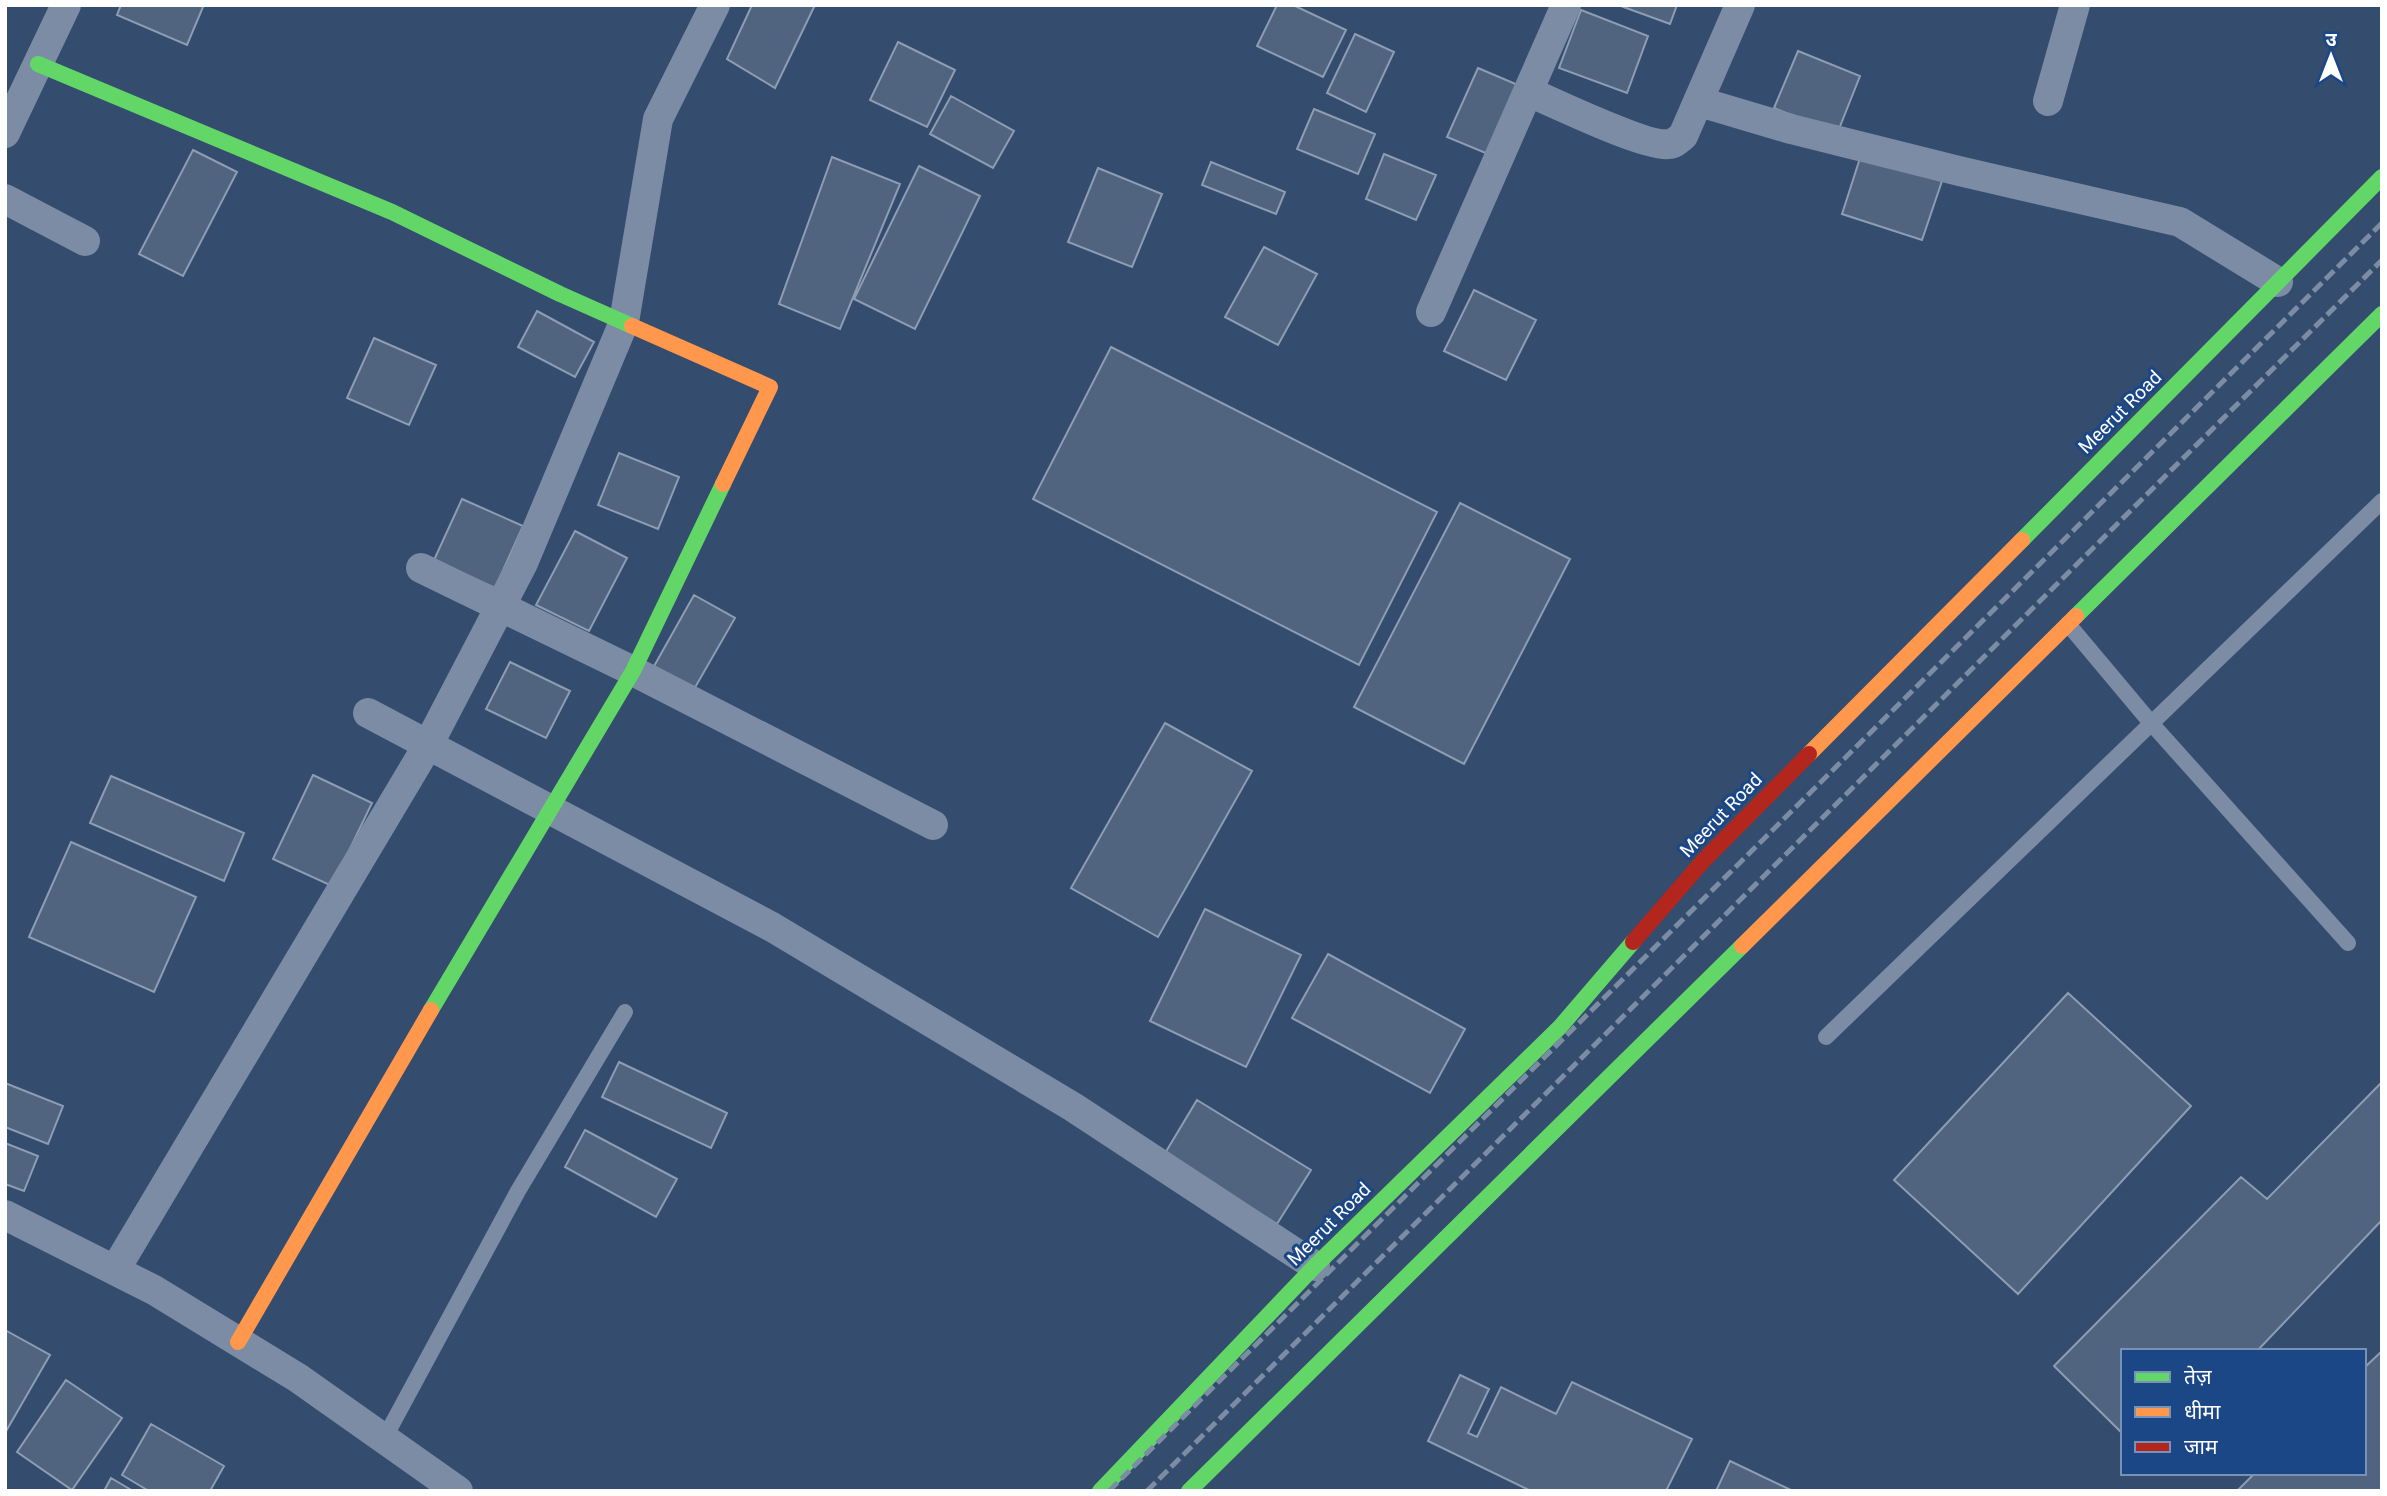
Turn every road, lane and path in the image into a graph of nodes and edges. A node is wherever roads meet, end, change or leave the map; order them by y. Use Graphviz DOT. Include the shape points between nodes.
graph roads {
  1 [pos="66,5"];
  2 [pos="715,5"];
  3 [pos="1566,5"];
  4 [pos="1740,5"];
  5 [pos="2075,5"];
  6 [pos="38,64"];
  7 [pos="1529,92"];
  8 [pos="2048,101"];
  9 [pos="1699,102"];
  10 [pos="5,133"];
  11 [pos="2382,177"];
  12 [pos="5,199"];
  13 [pos="85,241"];
  14 [pos="2278,282"];
  15 [pos="1431,312"];
  16 [pos="2382,314"];
  17 [pos="624,322"];
  18 [pos="2382,501"];
  19 [pos="421,568"];
  20 [pos="502,607"];
  21 [pos="2068,624"];
  22 [pos="633,671"];
  23 [pos="368,713"];
  24 [pos="2151,723"];
  25 [pos="428,745"];
  26 [pos="551,810"];
  27 [pos="933,825"];
  28 [pos="2348,943"];
  29 [pos="625,1012"];
  30 [pos="1826,1037"];
  31 [pos="5,1215"];
  32 [pos="1315,1266"];
  33 [pos="115,1270"];
  34 [pos="239,1342"];
  35 [pos="384,1439"];
  36 [pos="458,1491"];
  37 [pos="1100,1491"];
  38 [pos="1189,1491"];
  1 -- 6 [label="street"];
  2 -- 17 [label="street" via="658,119"];
  3 -- 7 [label="street"];
  4 -- 9 [label="street"];
  5 -- 8 [label="street"];
  6 -- 10 [label="street"];
  6 -- 17 [label="main road" via="392,212"];
  7 -- 9 [label="street" via="1615,129 1670,145 1683,136"];
  7 -- 15 [label="street"];
  9 -- 14 [label="street" via="1804,132 2180,222"];
  11 -- 14 [label="main road, Meerut Road"];
  12 -- 13 [label="street"];
  14 -- 32 [label="main road, Meerut Road" via="1703,861 1560,1027"];
  16 -- 21 [label="main road"];
  17 -- 20 [label="street"];
  17 -- 22 [label="main road" via="770,387"];
  18 -- 24 [label="lane"];
  19 -- 20 [label="street"];
  20 -- 22 [label="street"];
  20 -- 25 [label="street"];
  21 -- 24 [label="lane"];
  21 -- 38 [label="main road"];
  22 -- 26 [label="main road"];
  22 -- 27 [label="street"];
  23 -- 25 [label="street"];
  24 -- 28 [label="lane"];
  24 -- 30 [label="lane"];
  25 -- 26 [label="street"];
  25 -- 33 [label="street"];
  26 -- 32 [label="street" via="784,934 1073,1107"];
  26 -- 34 [label="main road"];
  29 -- 35 [label="lane" via="518,1191"];
  31 -- 33 [label="street"];
  32 -- 37 [label="main road, Meerut Road"];
  33 -- 34 [label="street"];
  34 -- 35 [label="street"];
  35 -- 36 [label="street"];
}
